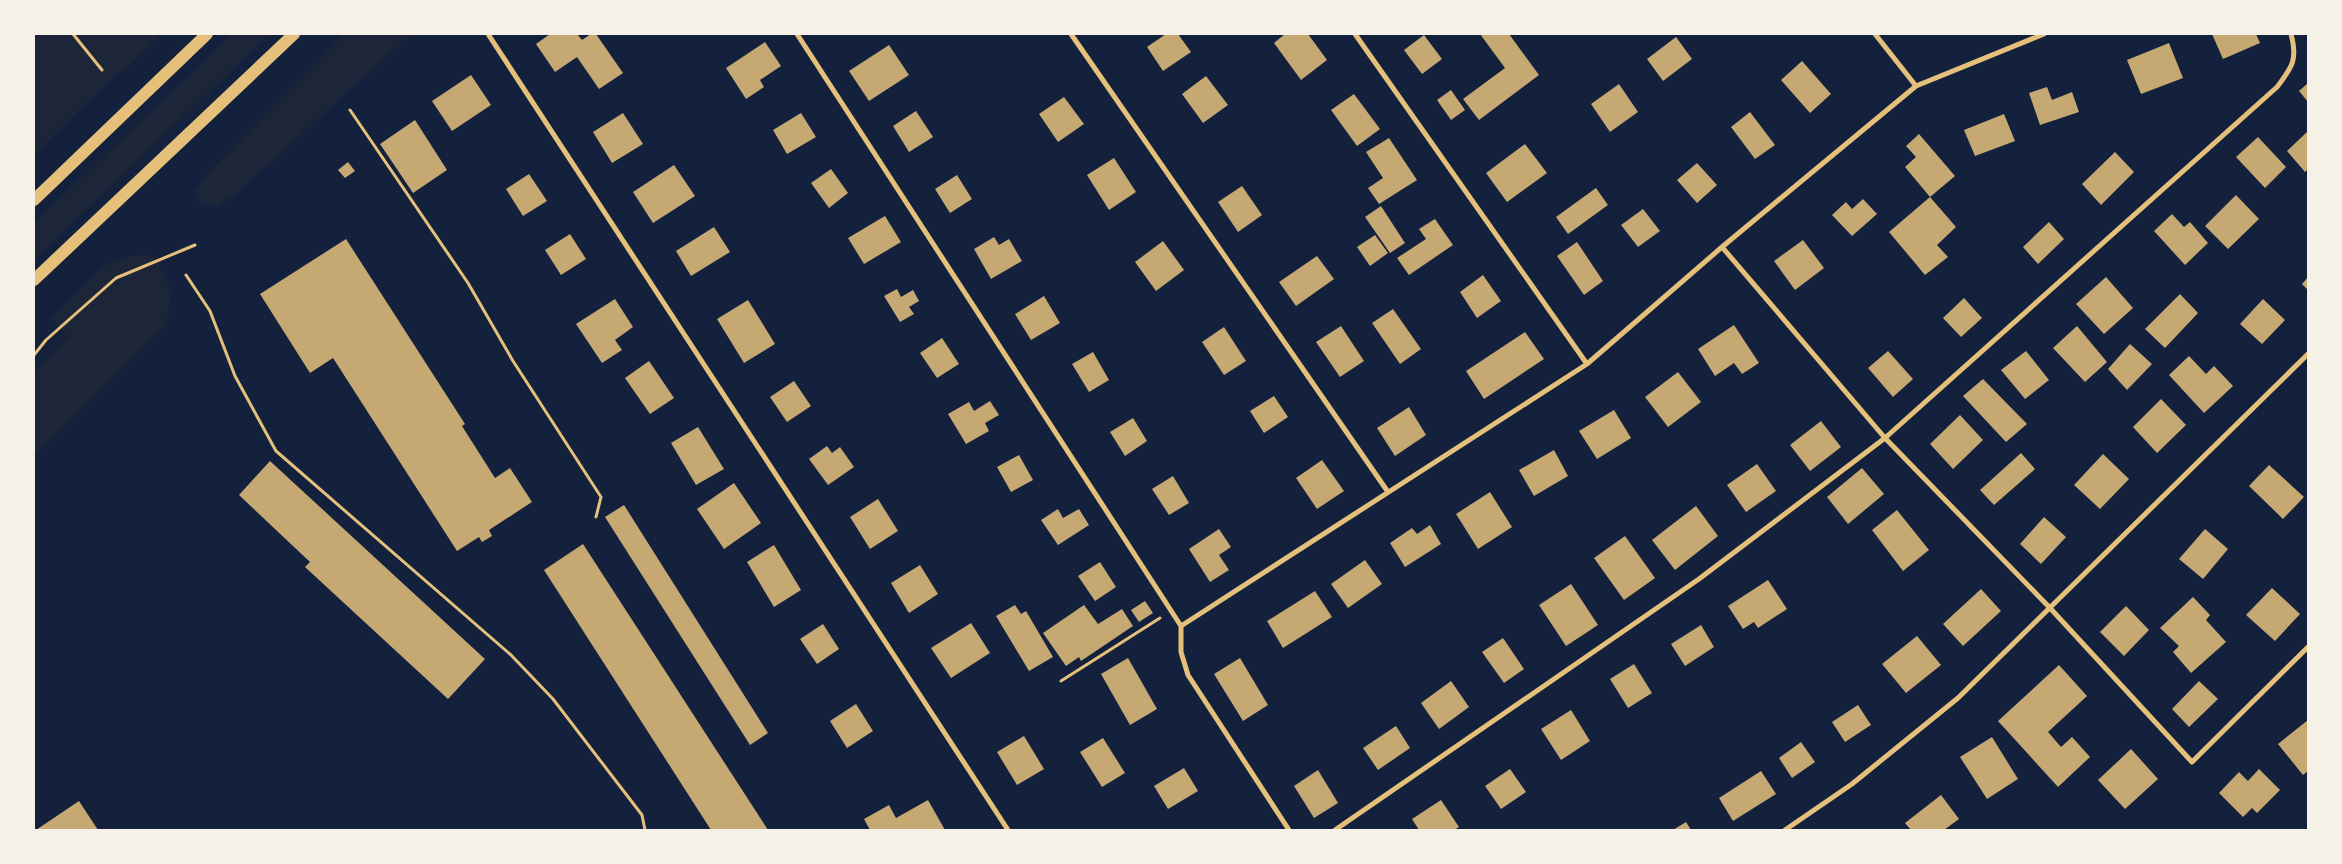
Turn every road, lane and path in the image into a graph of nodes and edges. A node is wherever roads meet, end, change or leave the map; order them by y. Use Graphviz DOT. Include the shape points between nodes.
graph roads {
  1 [pos="73,34"];
  2 [pos="207,34"];
  3 [pos="294,34"];
  4 [pos="488,34"];
  5 [pos="797,34"];
  6 [pos="1071,34"];
  7 [pos="1355,34"];
  8 [pos="1874,34"];
  9 [pos="2044,34"];
  10 [pos="2291,34"];
  11 [pos="102,70"];
  12 [pos="1916,86"];
  13 [pos="350,110"];
  14 [pos="34,200"];
  15 [pos="195,245"];
  16 [pos="1722,247"];
  17 [pos="186,275"];
  18 [pos="34,280"];
  19 [pos="2308,354"];
  20 [pos="34,355"];
  21 [pos="1588,364"];
  22 [pos="1885,438"];
  23 [pos="1388,492"];
  24 [pos="596,517"];
  25 [pos="2050,608"];
  26 [pos="1171,611"];
  27 [pos="1180,626"];
  28 [pos="2308,647"];
  29 [pos="1061,681"];
  30 [pos="645,830"];
  31 [pos="1008,830"];
  32 [pos="1289,830"];
  33 [pos="1335,830"];
  34 [pos="1785,830"];
  1 -- 11 [label="path"];
  2 -- 14 [label="main road"];
  3 -- 18 [label="main road"];
  4 -- 31 [label="street"];
  5 -- 26 [label="street"];
  6 -- 23 [label="street"];
  7 -- 21 [label="street"];
  8 -- 12 [label="street"];
  9 -- 12 [label="street"];
  10 -- 22 [label="street" via="2294,49 2292,67 2277,87"];
  12 -- 16 [label="street"];
  13 -- 24 [label="path" via="468,283 513,361 602,497"];
  15 -- 20 [label="path" via="116,278 46,340"];
  16 -- 21 [label="street"];
  16 -- 22 [label="street"];
  17 -- 30 [label="path" via="210,311 235,376 276,452 511,655 553,699 642,815"];
  19 -- 25 [label="street"];
  21 -- 23 [label="street"];
  22 -- 25 [label="street"];
  22 -- 33 [label="street" via="1699,579"];
  23 -- 27 [label="street"];
  25 -- 28 [label="street" via="2192,762"];
  25 -- 34 [label="street" via="1958,698 1852,784"];
  26 -- 27 [label="street"];
  26 -- 29 [label="path"];
  27 -- 32 [label="street" via="1188,675"];
}
